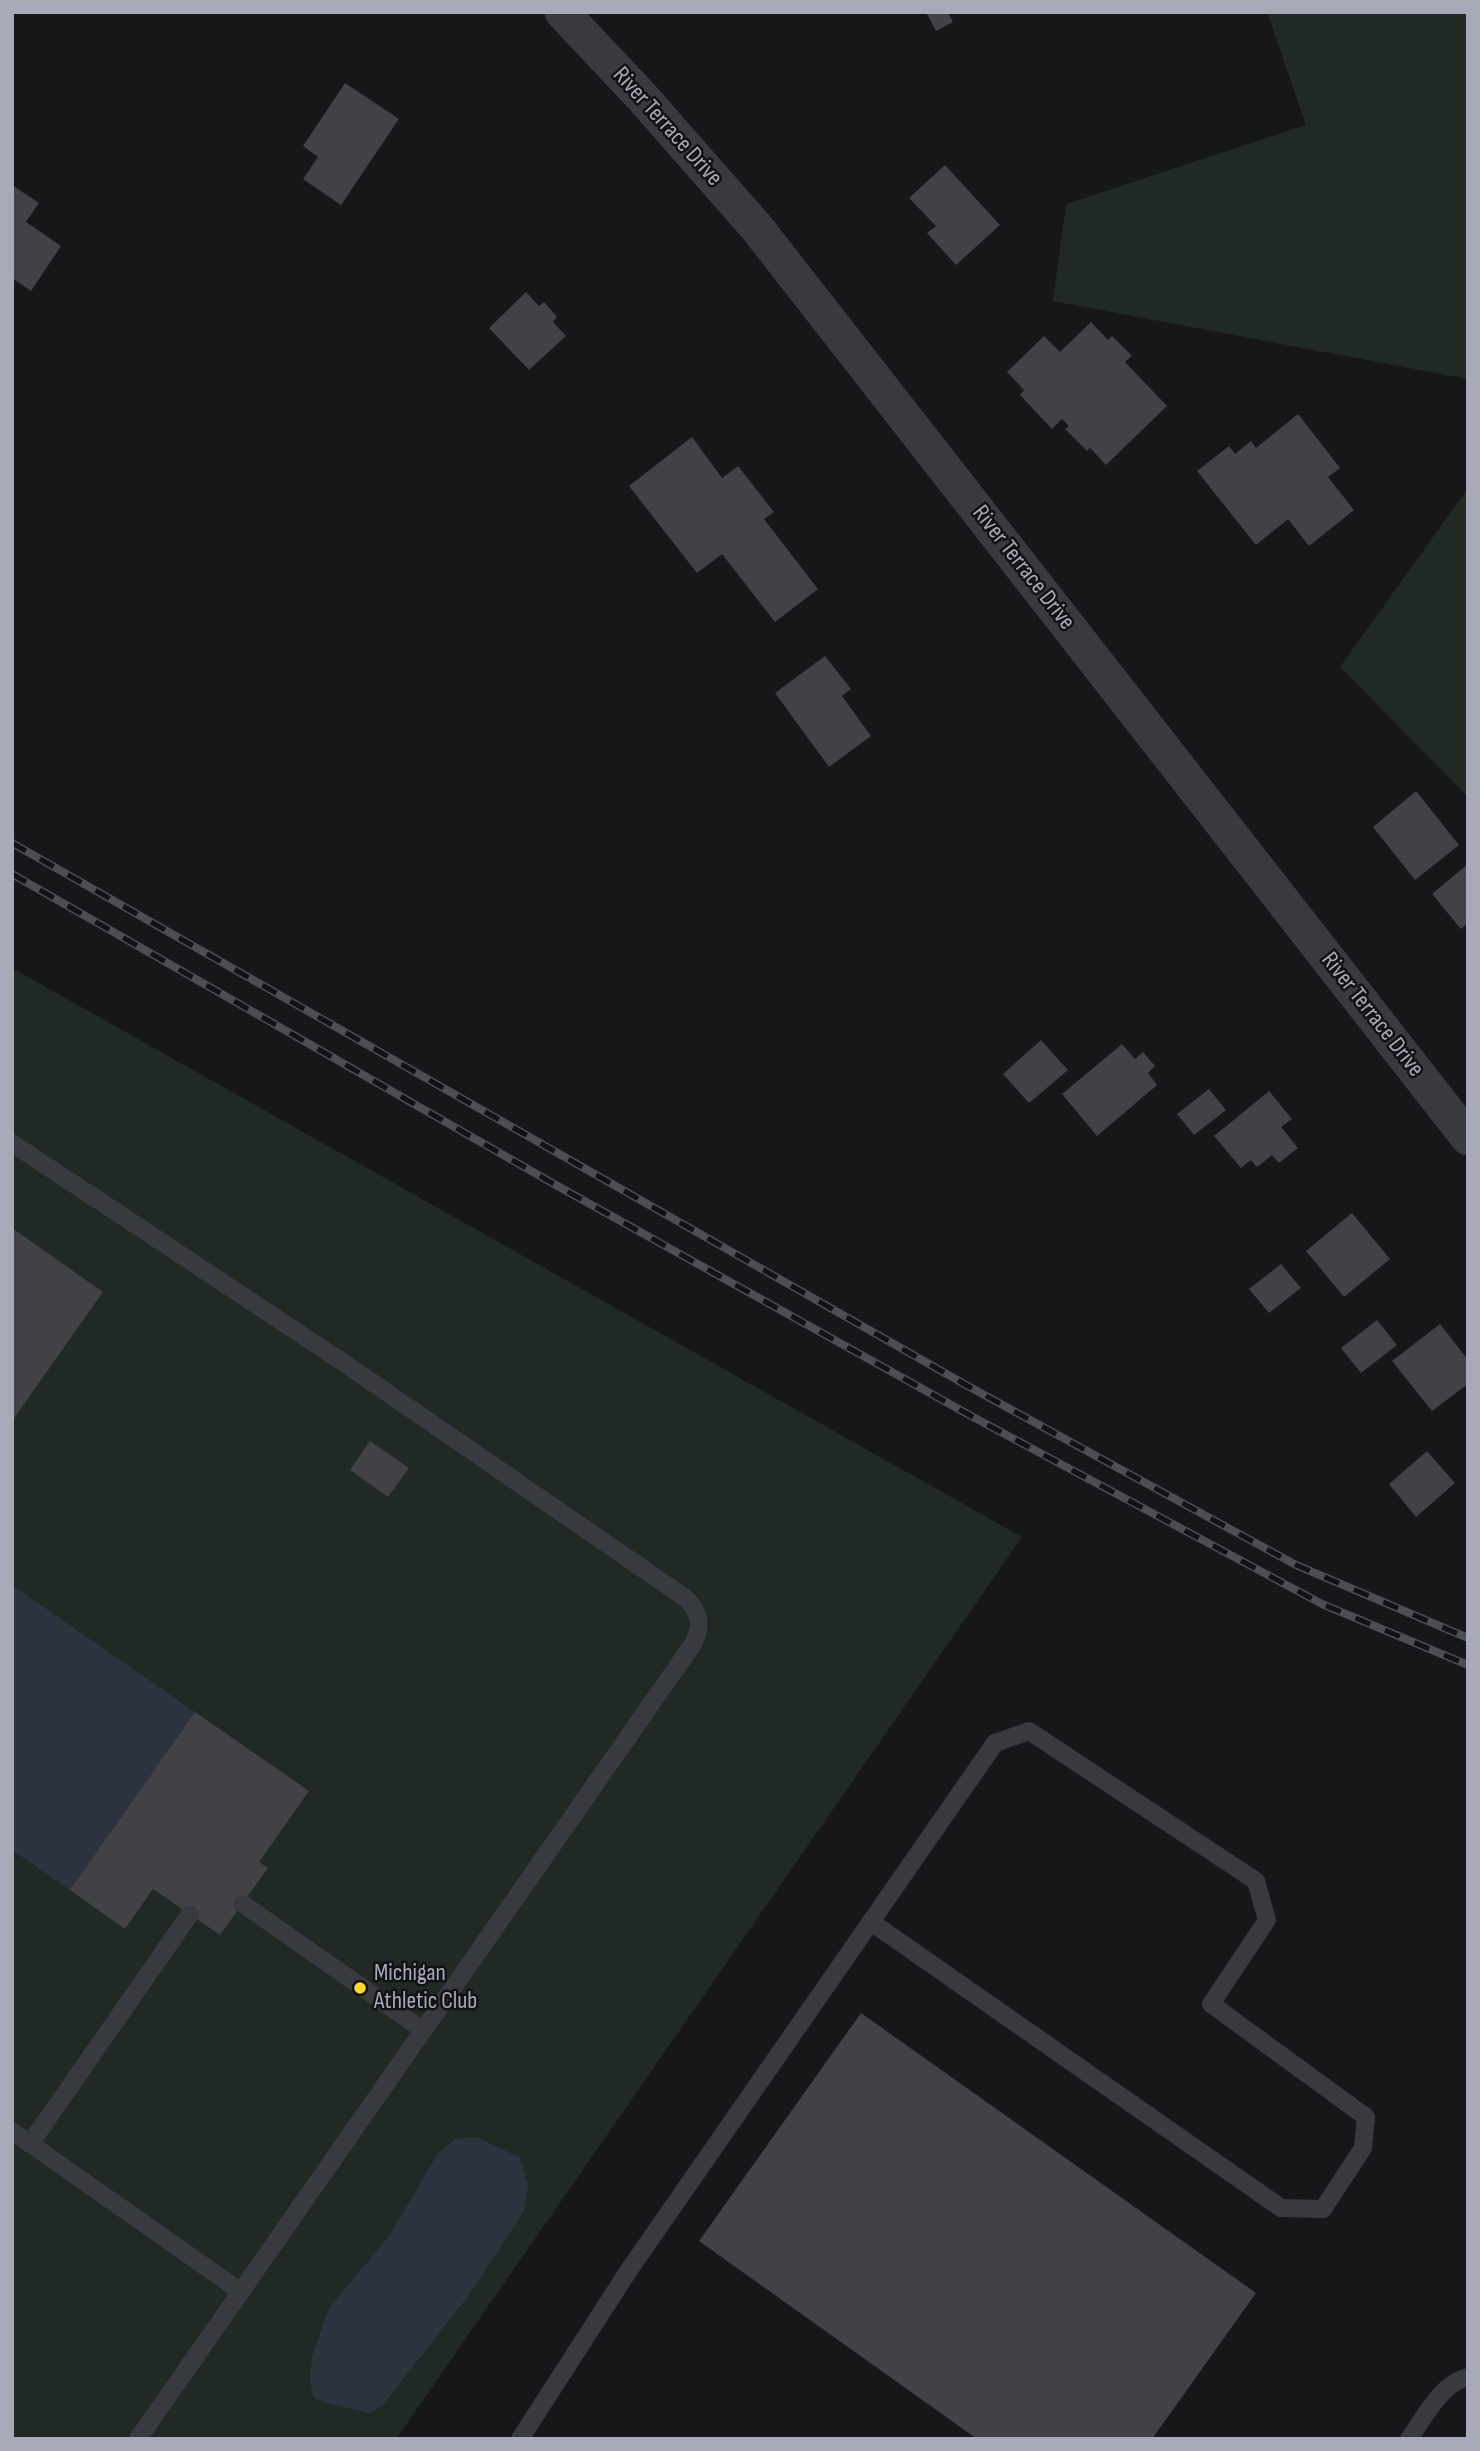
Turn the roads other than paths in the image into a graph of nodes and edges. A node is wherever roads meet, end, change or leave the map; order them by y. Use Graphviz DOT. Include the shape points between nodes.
graph roads {
  1 [pos="562,12"];
  2 [pos="1468,1138"];
  3 [pos="12,1143"];
  4 [pos="243,1903"];
  5 [pos="190,1914"];
  6 [pos="871,1922"];
  7 [pos="423,2030"];
  8 [pos="12,2131"];
  9 [pos="30,2144"];
  10 [pos="240,2291"];
  11 [pos="1468,2376"];
  12 [pos="138,2439"];
  13 [pos="520,2439"];
  14 [pos="1409,2439"];
  1 -- 2 [label="street, River Terrace Drive" via="757,228"];
  3 -- 7 [label="lane" via="355,1371 694,1606 700,1619 693,1644"];
  4 -- 7 [label="lane"];
  5 -- 9 [label="lane"];
  6 -- 6 [label="lane" via="995,1743 1029,1731 1256,1881 1267,1920 1211,2004 1366,2118 1363,2148 1323,2209 1281,2208"];
  6 -- 13 [label="lane" via="629,2270"];
  7 -- 10 [label="lane"];
  8 -- 9 [label="lane"];
  9 -- 10 [label="lane"];
  10 -- 12 [label="lane"];
  11 -- 14 [label="lane" via="1437,2398"];
}
